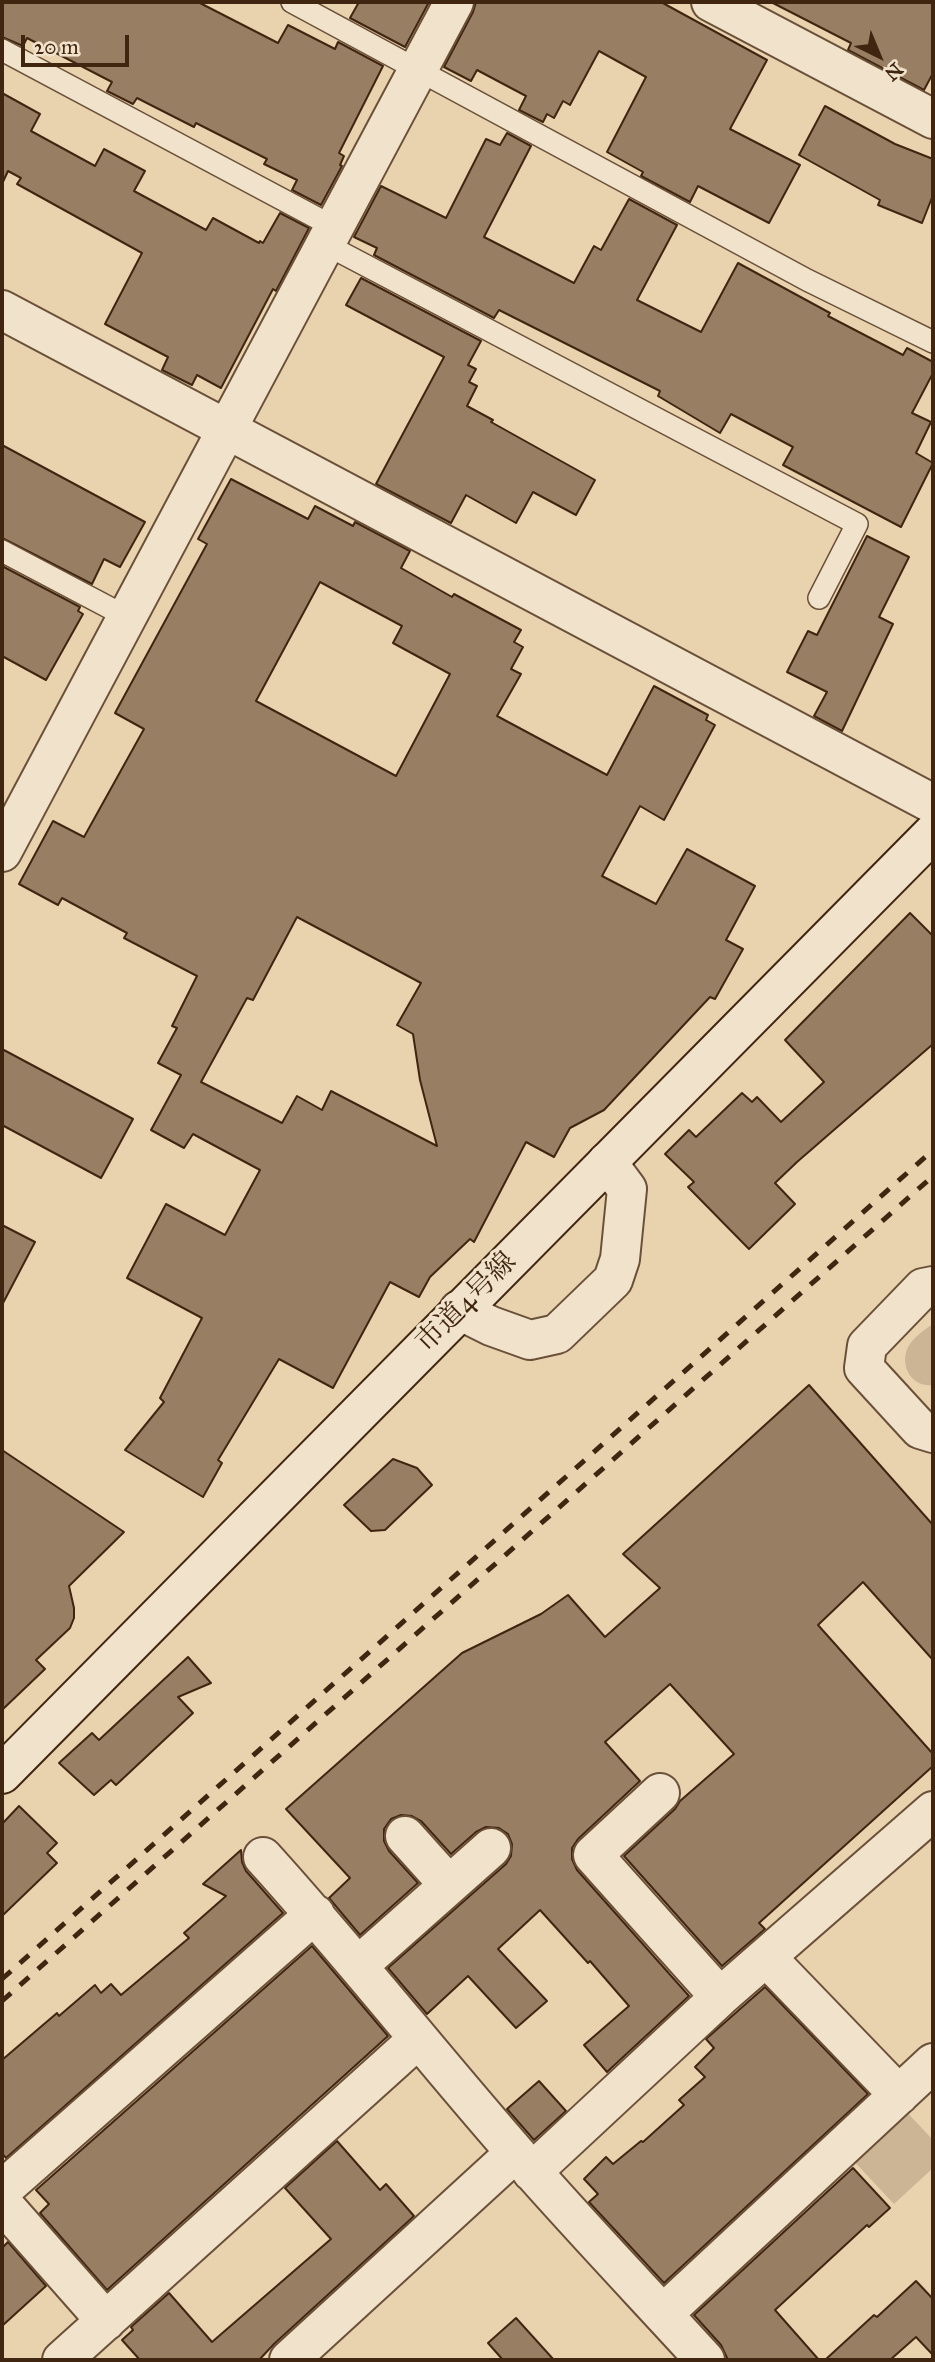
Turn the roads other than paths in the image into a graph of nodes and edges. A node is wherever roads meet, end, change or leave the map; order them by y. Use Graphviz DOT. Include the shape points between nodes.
graph roads {
  1 [pos="292,2"];
  2 [pos="454,2"];
  3 [pos="711,2"];
  4 [pos="2,50"];
  5 [pos="418,68"];
  6 [pos="933,119"];
  7 [pos="329,236"];
  8 [pos="2,310"];
  9 [pos="933,342"];
  10 [pos="226,429"];
  11 [pos="2,551"];
  12 [pos="819,598"];
  13 [pos="127,617"];
  14 [pos="933,804"];
  15 [pos="933,833"];
  16 [pos="2,852"];
  17 [pos="607,1162"];
  18 [pos="933,1286"];
  19 [pos="460,1310"];
  20 [pos="933,1433"];
  21 [pos="2,1774"];
  22 [pos="660,1793"];
  23 [pos="933,1811"];
  24 [pos="405,1836"];
  25 [pos="491,1848"];
  26 [pos="263,1857"];
  27 [pos="449,1885"];
  28 [pos="315,1914"];
  29 [pos="766,1957"];
  30 [pos="359,1965"];
  31 [pos="720,1997"];
  32 [pos="418,2039"];
  33 [pos="933,2063"];
  34 [pos="899,2095"];
  35 [pos="524,2162"];
  36 [pos="2,2190"];
  37 [pos="2,2203"];
  38 [pos="663,2314"];
  39 [pos="92,2344"];
  40 [pos="692,2356"];
  41 [pos="289,2360"];
  1 -- 5 [label="lane"];
  2 -- 5 [label="street"];
  3 -- 6 [label="street"];
  4 -- 7 [label="lane"];
  5 -- 7 [label="street"];
  5 -- 9 [label="lane" via="807,279"];
  7 -- 10 [label="street"];
  7 -- 12 [label="lane" via="857,524"];
  8 -- 10 [label="street"];
  10 -- 13 [label="street"];
  10 -- 14 [label="street"];
  11 -- 13 [label="lane"];
  13 -- 16 [label="street"];
  15 -- 17 [label="street, 市道4号線"];
  17 -- 19 [label="street, 市道4号線"];
  17 -- 19 [label="street" via="627,1189 620,1259 613,1280 557,1334 530,1340"];
  18 -- 20 [label="street" via="923,1288 867,1346 864,1368 920,1429"];
  19 -- 21 [label="street, 市道4号線"];
  22 -- 31 [label="street" via="593,1854"];
  23 -- 29 [label="street"];
  24 -- 27 [label="street"];
  25 -- 27 [label="street"];
  26 -- 28 [label="street"];
  27 -- 30 [label="street"];
  28 -- 30 [label="street"];
  28 -- 36 [label="street"];
  29 -- 31 [label="street"];
  29 -- 34 [label="street"];
  30 -- 32 [label="street"];
  31 -- 35 [label="street"];
  32 -- 35 [label="street"];
  32 -- 39 [label="street"];
  33 -- 34 [label="street"];
  34 -- 38 [label="street"];
  35 -- 38 [label="street"];
  35 -- 41 [label="street"];
  37 -- 39 [label="street"];
  38 -- 40 [label="street"];
}
